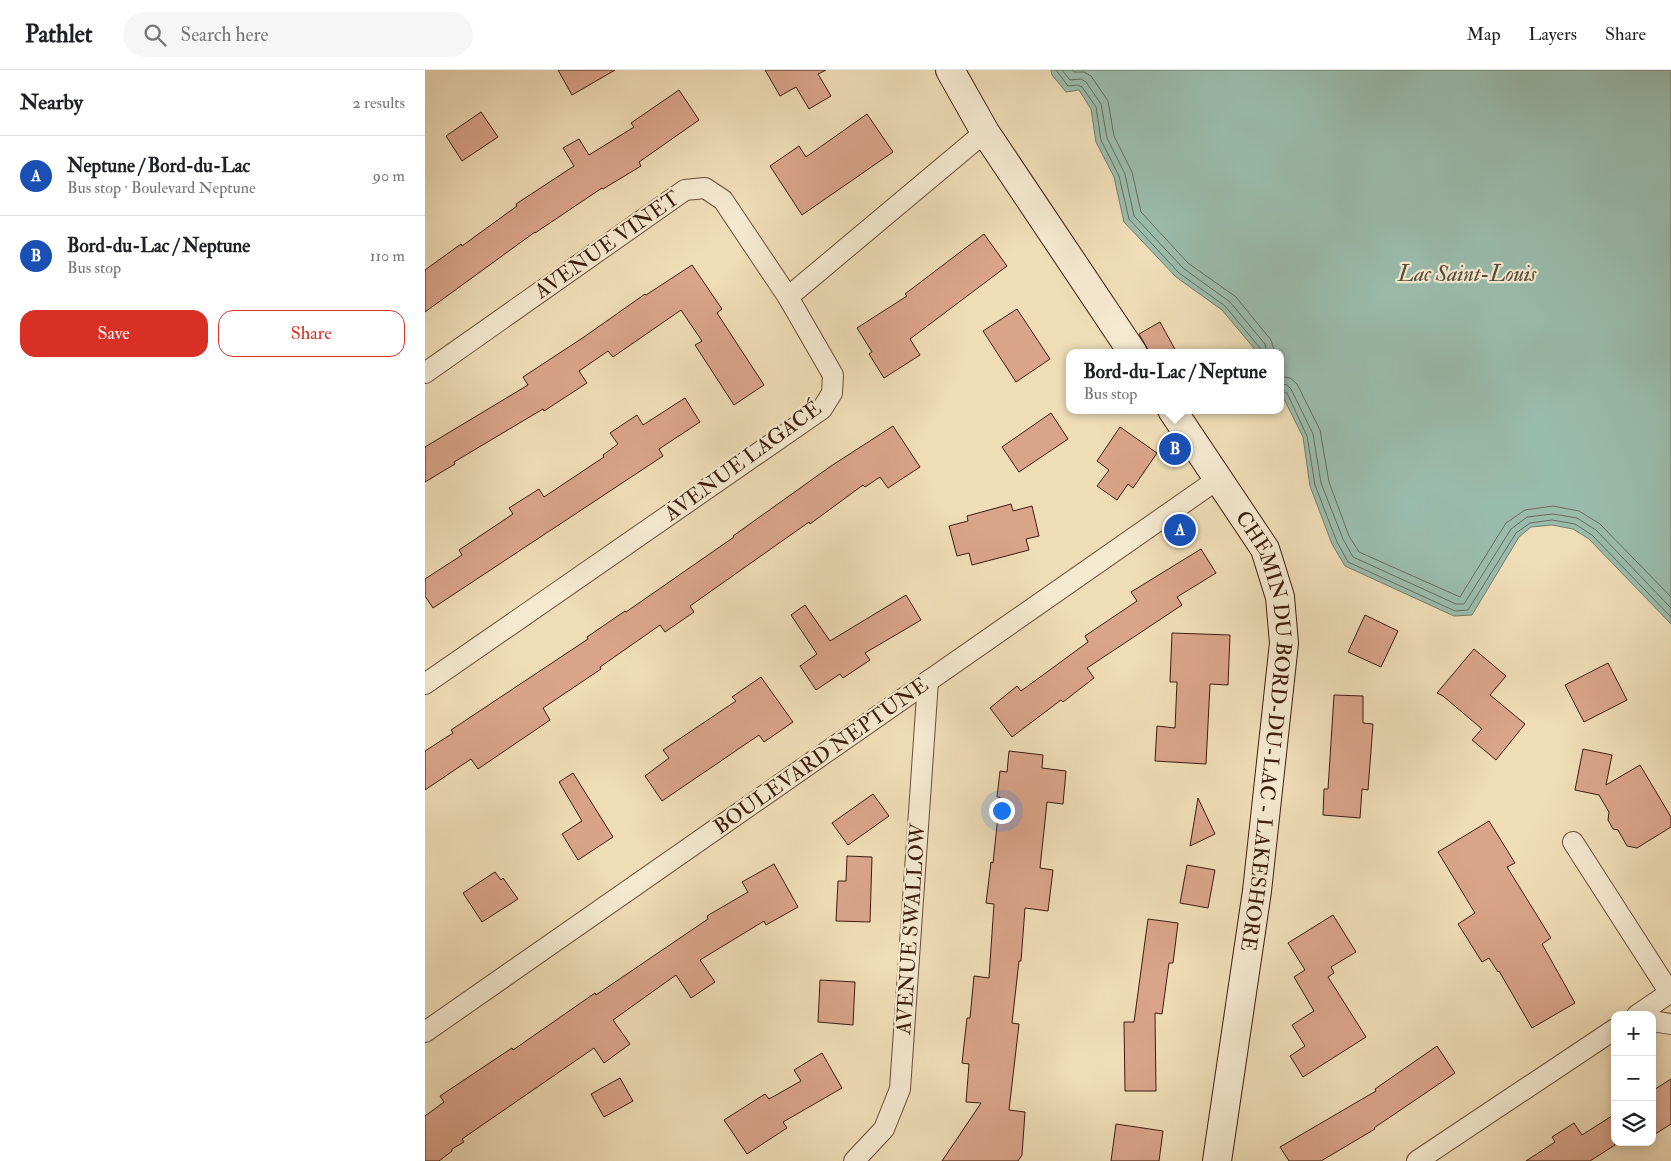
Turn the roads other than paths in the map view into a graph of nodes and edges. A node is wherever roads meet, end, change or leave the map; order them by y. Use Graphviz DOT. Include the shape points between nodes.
graph roads {
  1 [pos="950,70"];
  2 [pos="985,132"];
  3 [pos="788,297"];
  4 [pos="1130,349"];
  5 [pos="425,373"];
  6 [pos="1174,414"];
  7 [pos="1218,479"];
  8 [pos="928,681"];
  9 [pos="425,684"];
  10 [pos="1573,842"];
  11 [pos="1670,992"];
  12 [pos="1643,1011"];
  13 [pos="1656,1022"];
  14 [pos="1671,1024"];
  15 [pos="425,1032"];
  16 [pos="1611,1032"];
  17 [pos="854,1161"];
  18 [pos="1217,1161"];
  19 [pos="1417,1161"];
  1 -- 2 [label="street"];
  2 -- 3 [label="street"];
  2 -- 4 [label="street"];
  3 -- 5 [label="street, AVENUE VINET" via="723,200 705,188 685,190"];
  3 -- 9 [label="street, AVENUE LAGACÉ" via="833,375 832,392 822,409"];
  6 -- 7 [label="street, CHEMIN DU BORD-DU-LAC - LAKESHORE"];
  7 -- 8 [label="street, BOULEVARD NEPTUNE"];
  7 -- 18 [label="street, CHEMIN DU BORD-DU-LAC - LAKESHORE" via="1265,549 1280,597 1284,643 1257,891"];
  8 -- 15 [label="street, BOULEVARD NEPTUNE"];
  8 -- 17 [label="street, AVENUE SWALLOW" via="900,1088 884,1129"];
  10 -- 11 [label="street"];
  11 -- 12 [label="street"];
  13 -- 14 [label="street"];
  16 -- 19 [label="street"];
}
